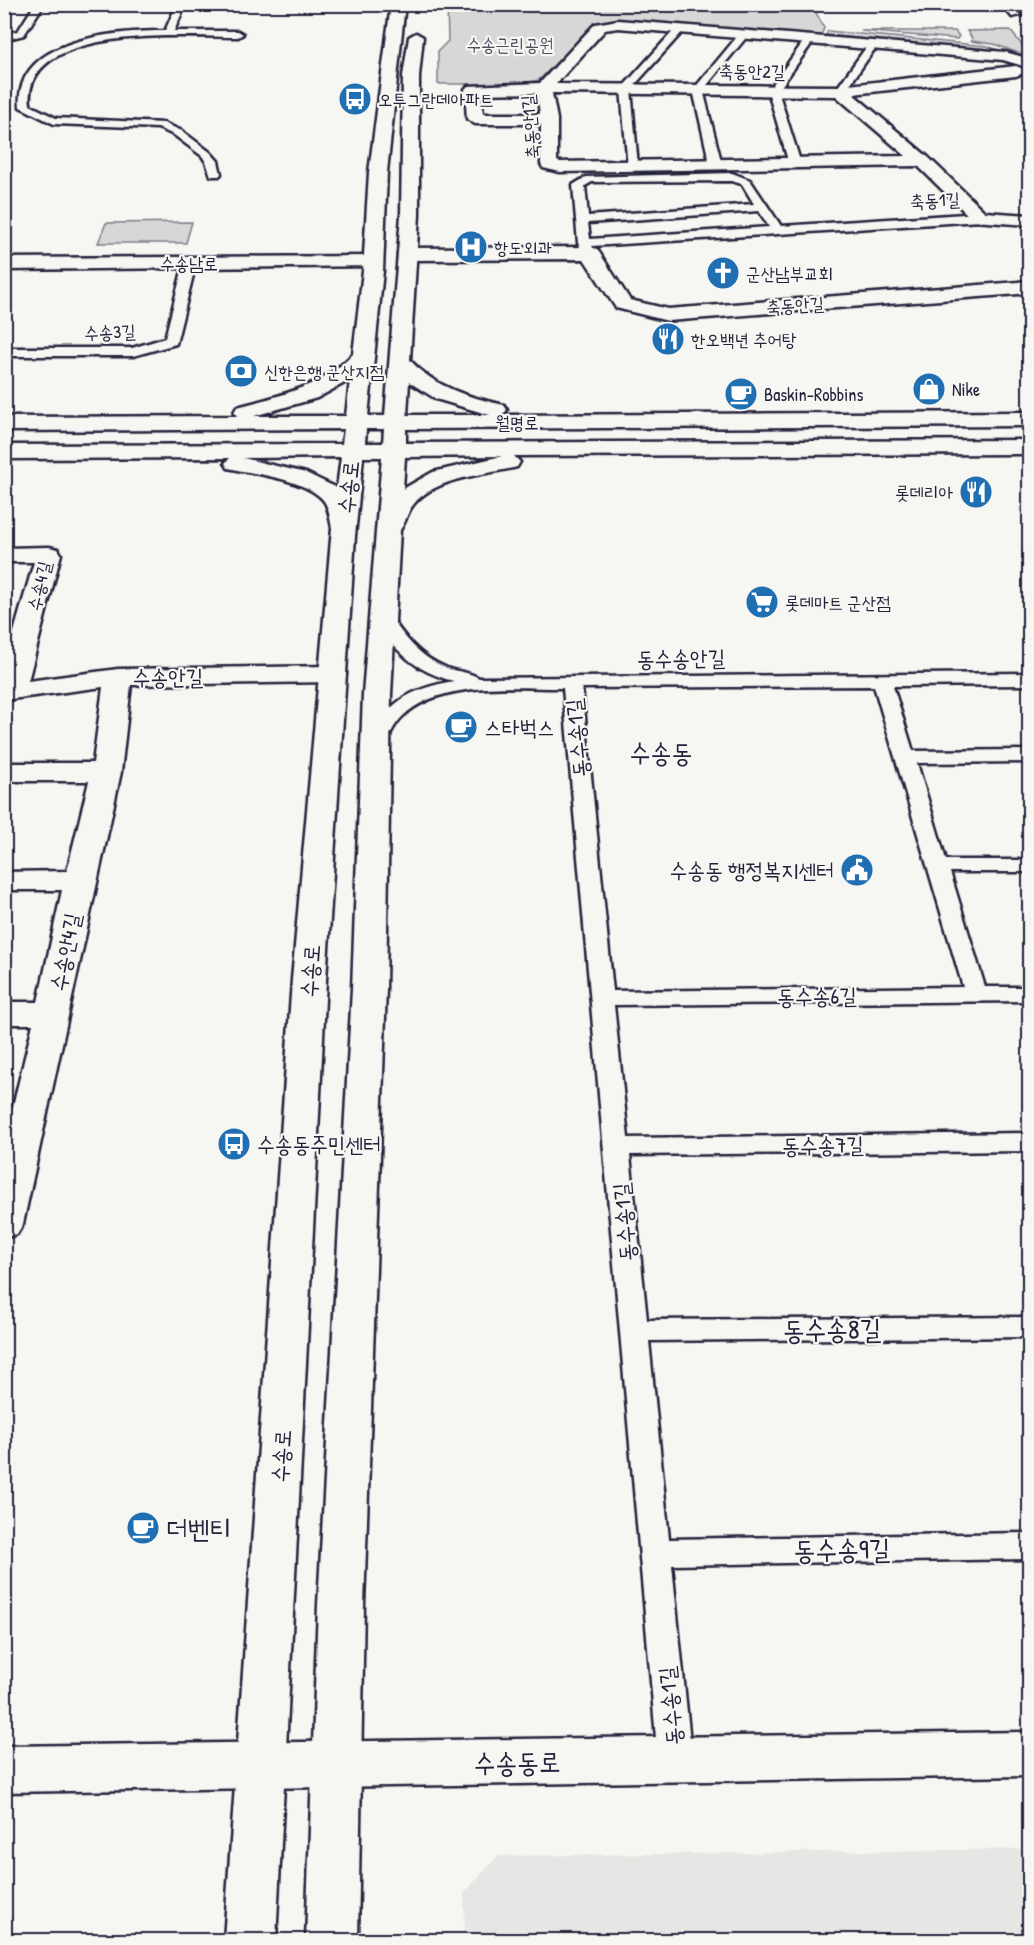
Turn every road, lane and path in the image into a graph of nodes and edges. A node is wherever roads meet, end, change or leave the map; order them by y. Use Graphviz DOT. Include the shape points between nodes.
graph roads {
  1 [pos="40,4"];
  2 [pos="182,4"];
  3 [pos="398,4"];
  4 [pos="419,4"];
  5 [pos="1006,4"];
  6 [pos="1015,15"];
  7 [pos="680,29"];
  8 [pos="168,34"];
  9 [pos="238,34"];
  10 [pos="744,34"];
  11 [pos="4,37"];
  12 [pos="809,40"];
  13 [pos="873,44"];
  14 [pos="1029,64"];
  15 [pos="1029,69"];
  16 [pos="544,88"];
  17 [pos="626,89"];
  18 [pos="698,90"];
  19 [pos="773,91"];
  20 [pos="840,91"];
  21 [pos="549,118"];
  22 [pos="922,161"];
  23 [pos="795,164"];
  24 [pos="716,165"];
  25 [pos="632,166"];
  26 [pos="215,174"];
  27 [pos="764,207"];
  28 [pos="980,217"];
  29 [pos="583,220"];
  30 [pos="1029,220"];
  31 [pos="777,230"];
  32 [pos="587,248"];
  33 [pos="407,254"];
  34 [pos="374,262"];
  35 [pos="190,263"];
  36 [pos="4,264"];
  37 [pos="1029,287"];
  38 [pos="4,352"];
  39 [pos="363,356"];
  40 [pos="400,361"];
  41 [pos="1029,419"];
  42 [pos="584,422"];
  43 [pos="204,423"];
  44 [pos="4,424"];
  45 [pos="395,435"];
  46 [pos="354,436"];
  47 [pos="1029,447"];
  48 [pos="615,448"];
  49 [pos="4,452"];
  50 [pos="123,452"];
  51 [pos="344,529"];
  52 [pos="389,531"];
  53 [pos="4,555"];
  54 [pos="382,617"];
  55 [pos="332,674"];
  56 [pos="118,677"];
  57 [pos="1029,679"];
  58 [pos="882,680"];
  59 [pos="481,683"];
  60 [pos="572,683"];
  61 [pos="8,692"];
  62 [pos="376,743"];
  63 [pos="1029,756"];
  64 [pos="906,757"];
  65 [pos="4,772"];
  66 [pos="106,772"];
  67 [pos="939,866"];
  68 [pos="1029,866"];
  69 [pos="80,880"];
  70 [pos="4,881"];
  71 [pos="976,994"];
  72 [pos="1029,994"];
  73 [pos="604,998"];
  74 [pos="4,1013"];
  75 [pos="53,1013"];
  76 [pos="1029,1142"];
  77 [pos="617,1147"];
  78 [pos="7,1203"];
  79 [pos="1029,1327"];
  80 [pos="634,1331"];
  81 [pos="1029,1546"];
  82 [pos="655,1552"];
  83 [pos="1029,1754"];
  84 [pos="675,1761"];
  85 [pos="261,1764"];
  86 [pos="337,1764"];
  87 [pos="4,1769"];
  88 [pos="250,1941"];
  89 [pos="333,1941"];
  1 -- 11 [label="lane" via="21,33"];
  2 -- 8 [label="lane"];
  3 -- 34 [label="street, 수송로" via="378,172"];
  4 -- 33 [label="street, 수송로" via="411,76"];
  5 -- 6 [label="lane"];
  7 -- 10 [label="street, 축동안1길"];
  7 -- 16 [label="street, 축동안1길" via="618,24 600,27"];
  7 -- 17 [label="lane"];
  8 -- 9 [label="lane"];
  8 -- 26 [label="lane" via="107,37 47,58 23,88 25,107 54,121 160,124 206,154"];
  10 -- 12 [label="street, 축동안1길"];
  10 -- 18 [label="lane"];
  12 -- 13 [label="street, 축동안1길"];
  12 -- 19 [label="lane"];
  13 -- 14 [label="street, 축동안1길" via="1005,56"];
  13 -- 20 [label="lane"];
  15 -- 20 [label="street, 축동안2길"];
  16 -- 17 [label="street, 축동안2길"];
  16 -- 21 [label="street, 축동안1길"];
  16 -- 21 [label="street, 축동안2길" via="473,89 475,119"];
  17 -- 18 [label="street, 축동안2길"];
  17 -- 25 [label="lane"];
  18 -- 19 [label="street, 축동안2길"];
  18 -- 24 [label="lane"];
  19 -- 20 [label="street, 축동안2길"];
  19 -- 23 [label="lane"];
  20 -- 22 [label="street, 축동1길"];
  21 -- 25 [label="street, 축동안1길" via="549,164"];
  22 -- 23 [label="street, 축동안1길"];
  22 -- 28 [label="street, 축동1길"];
  23 -- 24 [label="street, 축동안1길"];
  24 -- 25 [label="street, 축동안1길"];
  27 -- 29 [label="lane"];
  27 -- 29 [label="lane" via="746,182 732,177 590,179 579,185"];
  27 -- 31 [label="lane"];
  28 -- 30 [label="street"];
  28 -- 31 [label="lane, 축동1길"];
  29 -- 32 [label="lane"];
  31 -- 32 [label="lane"];
  32 -- 33 [label="street"];
  32 -- 37 [label="street, 축동안길" via="624,304 668,315"];
  33 -- 40 [label="street, 수송로"];
  34 -- 35 [label="street, 수송남로"];
  34 -- 39 [label="street, 수송로"];
  35 -- 36 [label="street, 수송남로"];
  35 -- 38 [label="lane, 수송3길" via="171,341 133,352"];
  39 -- 43 [label="street" via="353,369 307,394"];
  39 -- 46 [label="street, 수송로"];
  40 -- 42 [label="street" via="410,375 454,400 518,415"];
  40 -- 45 [label="street, 수송로"];
  41 -- 42 [label="street, 월명로"];
  42 -- 45 [label="street, 월명로"];
  43 -- 44 [label="street, 월명로"];
  43 -- 46 [label="street, 월명로"];
  45 -- 46 [label="street, 월명로"];
  45 -- 48 [label="street, 월명로"];
  45 -- 52 [label="street, 수송로"];
  46 -- 50 [label="street, 월명로"];
  46 -- 51 [label="street, 수송로"];
  47 -- 48 [label="street, 월명로"];
  48 -- 52 [label="street" via="506,462 446,477 421,487 405,499"];
  49 -- 50 [label="street, 월명로"];
  50 -- 51 [label="street" via="230,462 316,485 330,494 339,508"];
  51 -- 55 [label="street, 수송로"];
  52 -- 54 [label="street, 수송로"];
  53 -- 61 [label="street, 수송4길" via="49,554"];
  54 -- 59 [label="lane" via="399,644 418,662 446,675"];
  54 -- 62 [label="street, 수송로"];
  55 -- 56 [label="street, 수송안길"];
  55 -- 85 [label="street, 수송로" via="309,980"];
  56 -- 61 [label="street, 수송안길"];
  56 -- 66 [label="street, 수송안4길"];
  57 -- 58 [label="lane, 동수송안길"];
  58 -- 60 [label="lane, 동수송안길"];
  58 -- 64 [label="lane"];
  59 -- 60 [label="lane, 동수송안길"];
  59 -- 62 [label="lane" via="446,688 398,709"];
  60 -- 73 [label="lane, 동수송1길"];
  62 -- 86 [label="street, 수송로"];
  63 -- 64 [label="lane"];
  64 -- 67 [label="lane"];
  65 -- 66 [label="street"];
  66 -- 69 [label="street, 수송안4길"];
  67 -- 68 [label="lane"];
  67 -- 71 [label="lane"];
  69 -- 70 [label="street"];
  69 -- 75 [label="street, 수송안4길"];
  71 -- 72 [label="lane, 동수송6길"];
  71 -- 73 [label="lane, 동수송6길"];
  73 -- 77 [label="lane, 동수송1길"];
  74 -- 75 [label="street"];
  75 -- 78 [label="street, 수송안4길"];
  76 -- 77 [label="lane, 동수송7길"];
  77 -- 80 [label="lane, 동수송1길"];
  79 -- 80 [label="lane, 동수송8길"];
  80 -- 82 [label="lane, 동수송1길"];
  81 -- 82 [label="lane, 동수송9길"];
  82 -- 84 [label="lane, 동수송1길"];
  83 -- 84 [label="street, 수송동로"];
  84 -- 86 [label="street, 수송동로"];
  85 -- 86 [label="street, 수송동로"];
  85 -- 87 [label="street, 수송동로"];
  85 -- 88 [label="street, 수송로"];
  86 -- 89 [label="street, 수송로"];
}
